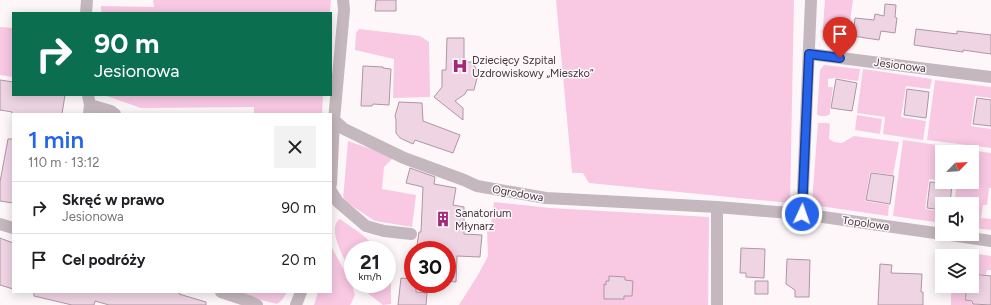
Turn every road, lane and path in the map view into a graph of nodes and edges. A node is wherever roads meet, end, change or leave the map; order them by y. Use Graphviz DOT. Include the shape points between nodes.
graph roads {
  1 [pos="86,0"];
  2 [pos="343,0"];
  3 [pos="811,0"];
  4 [pos="86,12"];
  5 [pos="809,54"];
  6 [pos="991,76"];
  7 [pos="89,105"];
  8 [pos="114,113"];
  9 [pos="334,120"];
  10 [pos="332,163"];
  11 [pos="332,193"];
  12 [pos="717,207"];
  13 [pos="802,214"];
  14 [pos="0,224"];
  15 [pos="12,228"];
  16 [pos="935,233"];
  17 [pos="411,234"];
  18 [pos="979,239"];
  19 [pos="991,241"];
  20 [pos="224,293"];
  21 [pos="301,293"];
  22 [pos="257,305"];
  23 [pos="296,305"];
  24 [pos="717,305"];
  1 -- 4 [label="street"];
  2 -- 9 [label="street"];
  3 -- 5 [label="street"];
  5 -- 6 [label="street, Jesionowa"];
  5 -- 13 [label="street"];
  7 -- 8 [label="street"];
  9 -- 10 [label="street"];
  9 -- 12 [label="street, Ogrodowa" via="344,129 404,158 477,186 546,198"];
  11 -- 17 [label="street" via="338,202 366,226"];
  12 -- 13 [label="street, Topolowa"];
  12 -- 24 [label="street"];
  13 -- 16 [label="street, Topolowa"];
  14 -- 15 [label="street"];
  18 -- 19 [label="street, Topolowa"];
  20 -- 22 [label="street"];
  21 -- 23 [label="street"];
}
